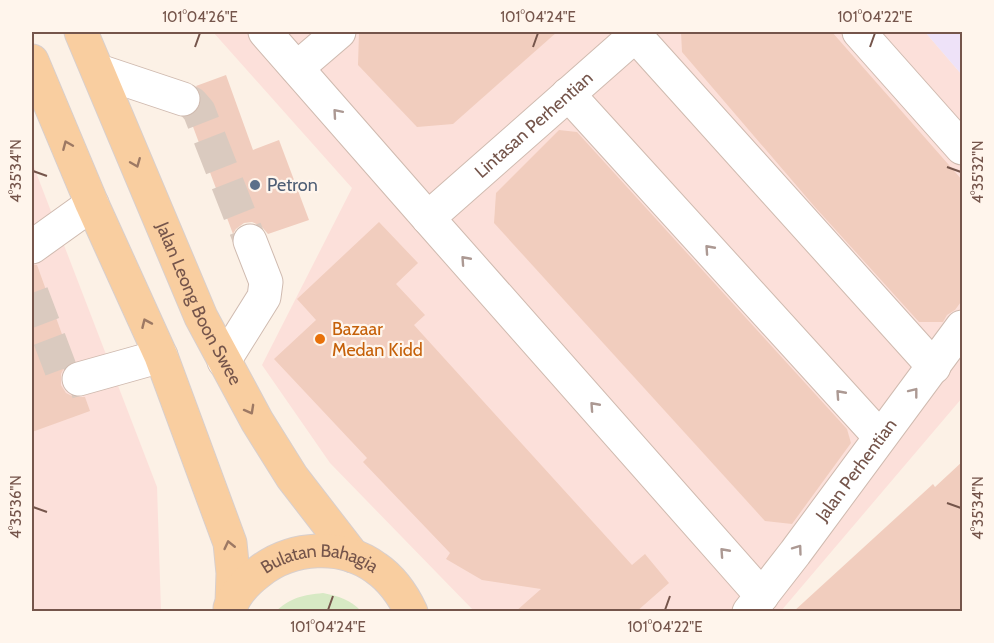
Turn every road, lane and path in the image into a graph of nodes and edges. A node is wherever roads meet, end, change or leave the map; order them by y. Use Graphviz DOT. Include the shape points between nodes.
graph roads {
  1 [pos="81,32"];
  2 [pos="265,32"];
  3 [pos="339,32"];
  4 [pos="859,32"];
  5 [pos="637,33"];
  6 [pos="32,61"];
  7 [pos="297,69"];
  8 [pos="99,71"];
  9 [pos="567,94"];
  10 [pos="39,98"];
  11 [pos="183,99"];
  12 [pos="963,147"];
  13 [pos="92,204"];
  14 [pos="428,218"];
  15 [pos="250,241"];
  16 [pos="32,247"];
  17 [pos="952,349"];
  18 [pos="161,356"];
  19 [pos="224,361"];
  20 [pos="79,379"];
  21 [pos="880,437"];
  22 [pos="353,556"];
  23 [pos="756,604"];
  24 [pos="230,607"];
  25 [pos="411,611"];
  1 -- 8 [label="main road, Jalan Leong Boon Swee"];
  2 -- 7 [label="street"];
  3 -- 7 [label="street"];
  4 -- 12 [label="street"];
  5 -- 9 [label="street, Lintasan Perhentian"];
  5 -- 17 [label="street"];
  6 -- 10 [label="main road"];
  14 -- 7 [label="street, one-way"];
  8 -- 11 [label="street"];
  8 -- 19 [label="main road, Jalan Leong Boon Swee, one-way" via="201,317"];
  9 -- 14 [label="street, Lintasan Perhentian"];
  21 -- 9 [label="street, one-way"];
  13 -- 10 [label="main road, one-way"];
  13 -- 16 [label="street"];
  18 -- 13 [label="main road, one-way"];
  23 -- 14 [label="street, one-way"];
  15 -- 19 [label="street" via="266,282 264,297"];
  21 -- 17 [label="street, Jalan Perhentian, one-way"];
  18 -- 20 [label="street"];
  24 -- 18 [label="main road, one-way" via="230,543"];
  19 -- 22 [label="main road, Jalan Leong Boon Swee, one-way" via="291,477"];
  23 -- 21 [label="street, Jalan Perhentian, one-way"];
  22 -- 24 [label="main road, Bulatan Bahagia" via="325,550 297,553 270,563 248,580"];
  22 -- 25 [label="main road, Bulatan Bahagia" via="377,568 396,587"];
}
